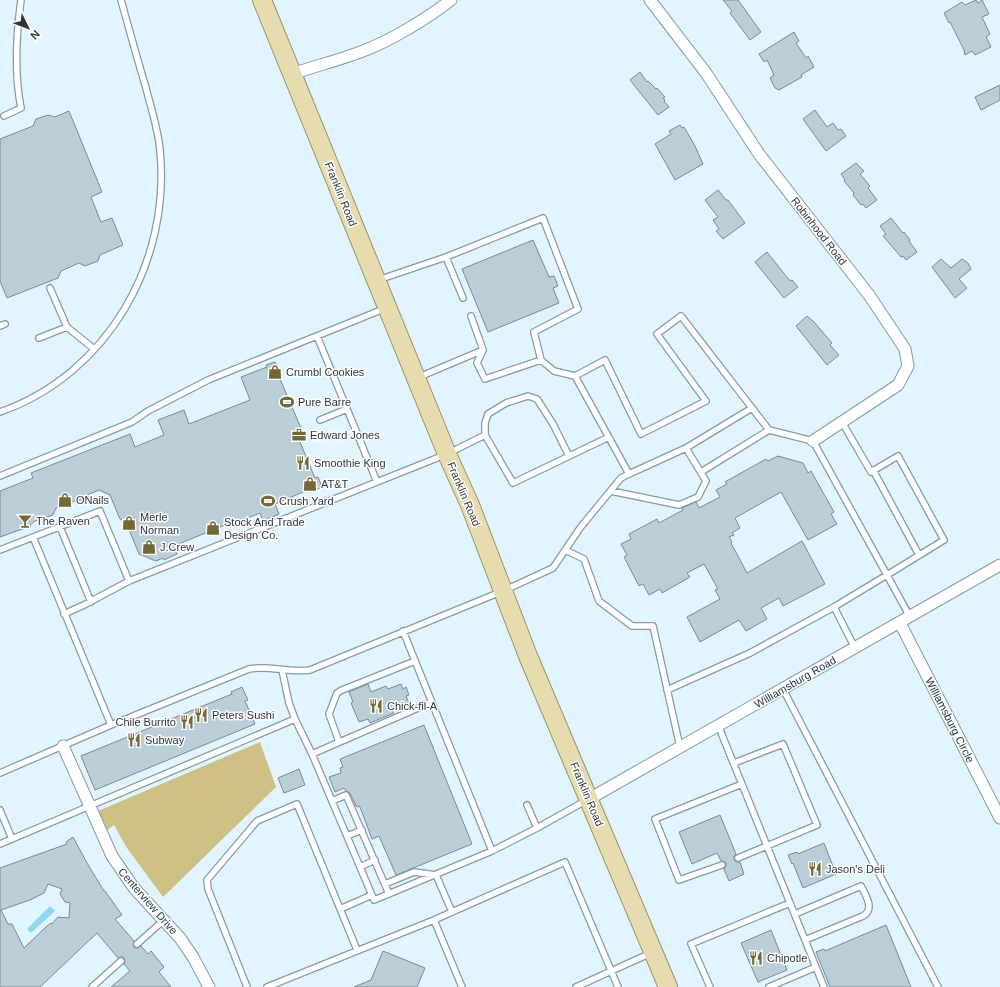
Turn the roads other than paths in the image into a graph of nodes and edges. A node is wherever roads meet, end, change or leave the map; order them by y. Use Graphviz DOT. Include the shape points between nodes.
graph roads {
  1 [pos="21,0"];
  2 [pos="121,0"];
  3 [pos="262,0"];
  4 [pos="650,0"];
  5 [pos="449,1"];
  6 [pos="292,74"];
  7 [pos="4,116"];
  8 [pos="446,257"];
  9 [pos="377,280"];
  10 [pos="50,288"];
  11 [pos="463,298"];
  12 [pos="388,307"];
  13 [pos="471,316"];
  14 [pos="67,327"];
  15 [pos="317,336"];
  16 [pos="39,338"];
  17 [pos="94,348"];
  18 [pos="483,350"];
  19 [pos="541,360"];
  20 [pos="575,376"];
  21 [pos="416,378"];
  22 [pos="752,408"];
  23 [pos="347,409"];
  24 [pos="0,412"];
  25 [pos="320,420"];
  26 [pos="842,422"];
  27 [pos="769,430"];
  28 [pos="485,435"];
  29 [pos="609,437"];
  30 [pos="813,441"];
  31 [pos="686,448"];
  32 [pos="447,454"];
  33 [pos="569,456"];
  34 [pos="873,470"];
  35 [pos="701,472"];
  36 [pos="629,474"];
  37 [pos="0,476"];
  38 [pos="377,482"];
  39 [pos="611,491"];
  40 [pos="60,527"];
  41 [pos="33,538"];
  42 [pos="0,550"];
  43 [pos="565,550"];
  44 [pos="919,555"];
  45 [pos="1000,565"];
  46 [pos="887,575"];
  47 [pos="129,581"];
  48 [pos="504,590"];
  49 [pos="91,602"];
  50 [pos="834,607"];
  51 [pos="64,614"];
  52 [pos="910,617"];
  53 [pos="900,623"];
  54 [pos="403,631"];
  55 [pos="855,648"];
  56 [pos="415,661"];
  57 [pos="282,670"];
  58 [pos="783,689"];
  59 [pos="667,690"];
  60 [pos="432,702"];
  61 [pos="295,719"];
  62 [pos="111,725"];
  63 [pos="718,725"];
  64 [pos="339,742"];
  65 [pos="63,746"];
  66 [pos="680,747"];
  67 [pos="312,754"];
  68 [pos="734,763"];
  69 [pos="0,773"];
  70 [pos="742,784"];
  71 [pos="589,799"];
  72 [pos="332,801"];
  73 [pos="527,805"];
  74 [pos="88,806"];
  75 [pos="0,810"];
  76 [pos="1000,818"];
  77 [pos="537,828"];
  78 [pos="362,830"];
  79 [pos="347,836"];
  80 [pos="12,839"];
  81 [pos="0,844"];
  82 [pos="767,846"];
  83 [pos="492,851"];
  84 [pos="738,858"];
  85 [pos="375,860"];
  86 [pos="722,865"];
  87 [pos="360,867"];
  88 [pos="436,874"];
  89 [pos="385,884"];
  90 [pos="389,894"];
  91 [pos="372,895"];
  92 [pos="790,903"];
  93 [pos="340,909"];
  94 [pos="452,912"];
  95 [pos="795,914"];
  96 [pos="164,920"];
  97 [pos="434,920"];
  98 [pos="805,940"];
  99 [pos="138,944"];
  100 [pos="357,950"];
  101 [pos="653,952"];
  102 [pos="121,961"];
  103 [pos="816,967"];
  104 [pos="611,971"];
  105 [pos="92,987"];
  106 [pos="208,987"];
  107 [pos="247,987"];
  108 [pos="268,987"];
  109 [pos="462,987"];
  110 [pos="576,987"];
  111 [pos="618,987"];
  112 [pos="668,987"];
  113 [pos="710,987"];
  114 [pos="769,987"];
  115 [pos="824,987"];
  116 [pos="938,987"];
  1 -- 7 [label="lane" via="16,61 21,108"];
  2 -- 17 [label="lane" via="157,130 161,154 159,215 144,270 125,308"];
  3 -- 6 [label="main road, Franklin Road"];
  4 -- 26 [label="street, Robinhood Road" via="706,73 759,154 869,295 905,349 908,366 898,385"];
  5 -- 6 [label="street" via="388,39 362,51"];
  6 -- 9 [label="main road, Franklin Road"];
  8 -- 9 [label="lane"];
  8 -- 11 [label="lane"];
  8 -- 19 [label="lane" via="543,218 578,308 534,332"];
  9 -- 12 [label="main road, Franklin Road"];
  10 -- 14 [label="lane"];
  12 -- 15 [label="lane"];
  12 -- 21 [label="main road, Franklin Road"];
  13 -- 18 [label="lane"];
  14 -- 16 [label="lane"];
  14 -- 17 [label="lane"];
  15 -- 23 [label="lane"];
  15 -- 37 [label="lane" via="208,380 132,422"];
  17 -- 24 [label="lane" via="46,390"];
  18 -- 19 [label="lane" via="477,363 485,379"];
  18 -- 21 [label="lane"];
  19 -- 20 [label="lane" via="554,371"];
  20 -- 22 [label="lane" via="606,360 642,434 706,401 657,334 681,316"];
  20 -- 29 [label="lane"];
  21 -- 32 [label="main road, Franklin Road"];
  22 -- 27 [label="lane"];
  22 -- 31 [label="lane"];
  23 -- 25 [label="lane"];
  23 -- 38 [label="lane"];
  26 -- 30 [label="street, Robinhood Road"];
  26 -- 34 [label="lane" via="871,472"];
  27 -- 30 [label="lane"];
  27 -- 35 [label="lane"];
  28 -- 32 [label="lane"];
  28 -- 33 [label="lane" via="513,483"];
  28 -- 33 [label="lane" via="484,423 488,414 506,403 528,396 537,399"];
  29 -- 33 [label="lane"];
  29 -- 36 [label="lane"];
  30 -- 46 [label="lane"];
  31 -- 35 [label="lane"];
  31 -- 36 [label="lane"];
  32 -- 38 [label="lane"];
  32 -- 48 [label="main road, Franklin Road"];
  34 -- 44 [label="lane"];
  34 -- 44 [label="lane" via="898,456 944,540"];
  35 -- 39 [label="lane" via="706,481 698,497 679,505"];
  36 -- 39 [label="lane" via="621,478"];
  38 -- 47 [label="lane"];
  39 -- 43 [label="lane"];
  40 -- 41 [label="lane"];
  40 -- 47 [label="lane" via="100,511"];
  40 -- 49 [label="lane"];
  41 -- 42 [label="lane"];
  41 -- 51 [label="lane"];
  43 -- 48 [label="lane" via="552,568"];
  43 -- 59 [label="lane" via="584,559 599,601 632,626 653,626"];
  44 -- 46 [label="lane"];
  45 -- 52 [label="street, Williamsburg Road"];
  46 -- 50 [label="lane"];
  46 -- 52 [label="lane"];
  47 -- 49 [label="lane"];
  48 -- 54 [label="lane"];
  48 -- 71 [label="main road, Franklin Road" via="528,656"];
  49 -- 51 [label="lane"];
  50 -- 55 [label="lane"];
  50 -- 59 [label="lane" via="750,653"];
  51 -- 62 [label="lane"];
  52 -- 53 [label="street, Williamsburg Road"];
  53 -- 55 [label="street, Williamsburg Road"];
  53 -- 76 [label="street, Williamsburg Circle"];
  54 -- 56 [label="lane"];
  54 -- 57 [label="lane" via="310,670"];
  55 -- 58 [label="street, Williamsburg Road"];
  56 -- 60 [label="lane"];
  56 -- 64 [label="lane" via="337,693 329,714"];
  57 -- 61 [label="lane"];
  57 -- 62 [label="lane" via="258,667 249,669"];
  58 -- 63 [label="street, Williamsburg Road"];
  58 -- 116 [label="lane"];
  59 -- 66 [label="lane"];
  60 -- 64 [label="lane"];
  60 -- 83 [label="lane"];
  61 -- 67 [label="lane"];
  61 -- 74 [label="lane"];
  62 -- 65 [label="lane"];
  63 -- 66 [label="street, Williamsburg Road"];
  63 -- 68 [label="lane"];
  64 -- 67 [label="lane"];
  65 -- 69 [label="lane"];
  65 -- 74 [label="street, Centerview Drive"];
  66 -- 71 [label="street, Williamsburg Road"];
  67 -- 72 [label="lane"];
  68 -- 70 [label="lane"];
  68 -- 82 [label="lane" via="783,744 817,825"];
  70 -- 82 [label="lane"];
  70 -- 86 [label="lane" via="655,819 680,880"];
  71 -- 77 [label="lane"];
  71 -- 101 [label="main road, Franklin Road"];
  72 -- 78 [label="lane" via="346,795"];
  72 -- 79 [label="lane"];
  73 -- 77 [label="lane"];
  74 -- 80 [label="lane"];
  74 -- 96 [label="street, Centerview Drive" via="119,867 134,888"];
  75 -- 80 [label="lane"];
  77 -- 83 [label="lane"];
  78 -- 79 [label="lane"];
  78 -- 85 [label="lane"];
  79 -- 87 [label="lane"];
  80 -- 81 [label="lane"];
  82 -- 84 [label="lane"];
  82 -- 92 [label="lane"];
  83 -- 88 [label="lane"];
  85 -- 87 [label="lane"];
  85 -- 89 [label="lane"];
  87 -- 91 [label="lane"];
  88 -- 89 [label="lane" via="414,872"];
  88 -- 90 [label="lane"];
  88 -- 94 [label="lane"];
  89 -- 90 [label="lane"];
  90 -- 91 [label="lane" via="374,900"];
  91 -- 93 [label="lane"];
  92 -- 95 [label="lane"];
  92 -- 113 [label="lane" via="691,944"];
  93 -- 100 [label="lane"];
  93 -- 107 [label="lane" via="297,804 257,822 207,880 208,889"];
  94 -- 97 [label="lane"];
  94 -- 104 [label="lane" via="565,862"];
  95 -- 98 [label="lane"];
  95 -- 98 [label="lane" via="862,886 869,903 870,909 863,916"];
  96 -- 99 [label="lane"];
  96 -- 106 [label="street, Centerview Drive" via="194,957"];
  97 -- 100 [label="lane"];
  97 -- 109 [label="lane"];
  98 -- 103 [label="lane"];
  100 -- 108 [label="lane"];
  101 -- 104 [label="lane"];
  101 -- 112 [label="main road, Franklin Road"];
  102 -- 105 [label="lane"];
  103 -- 114 [label="lane"];
  103 -- 115 [label="lane"];
  104 -- 110 [label="lane"];
  104 -- 111 [label="lane"];
}
